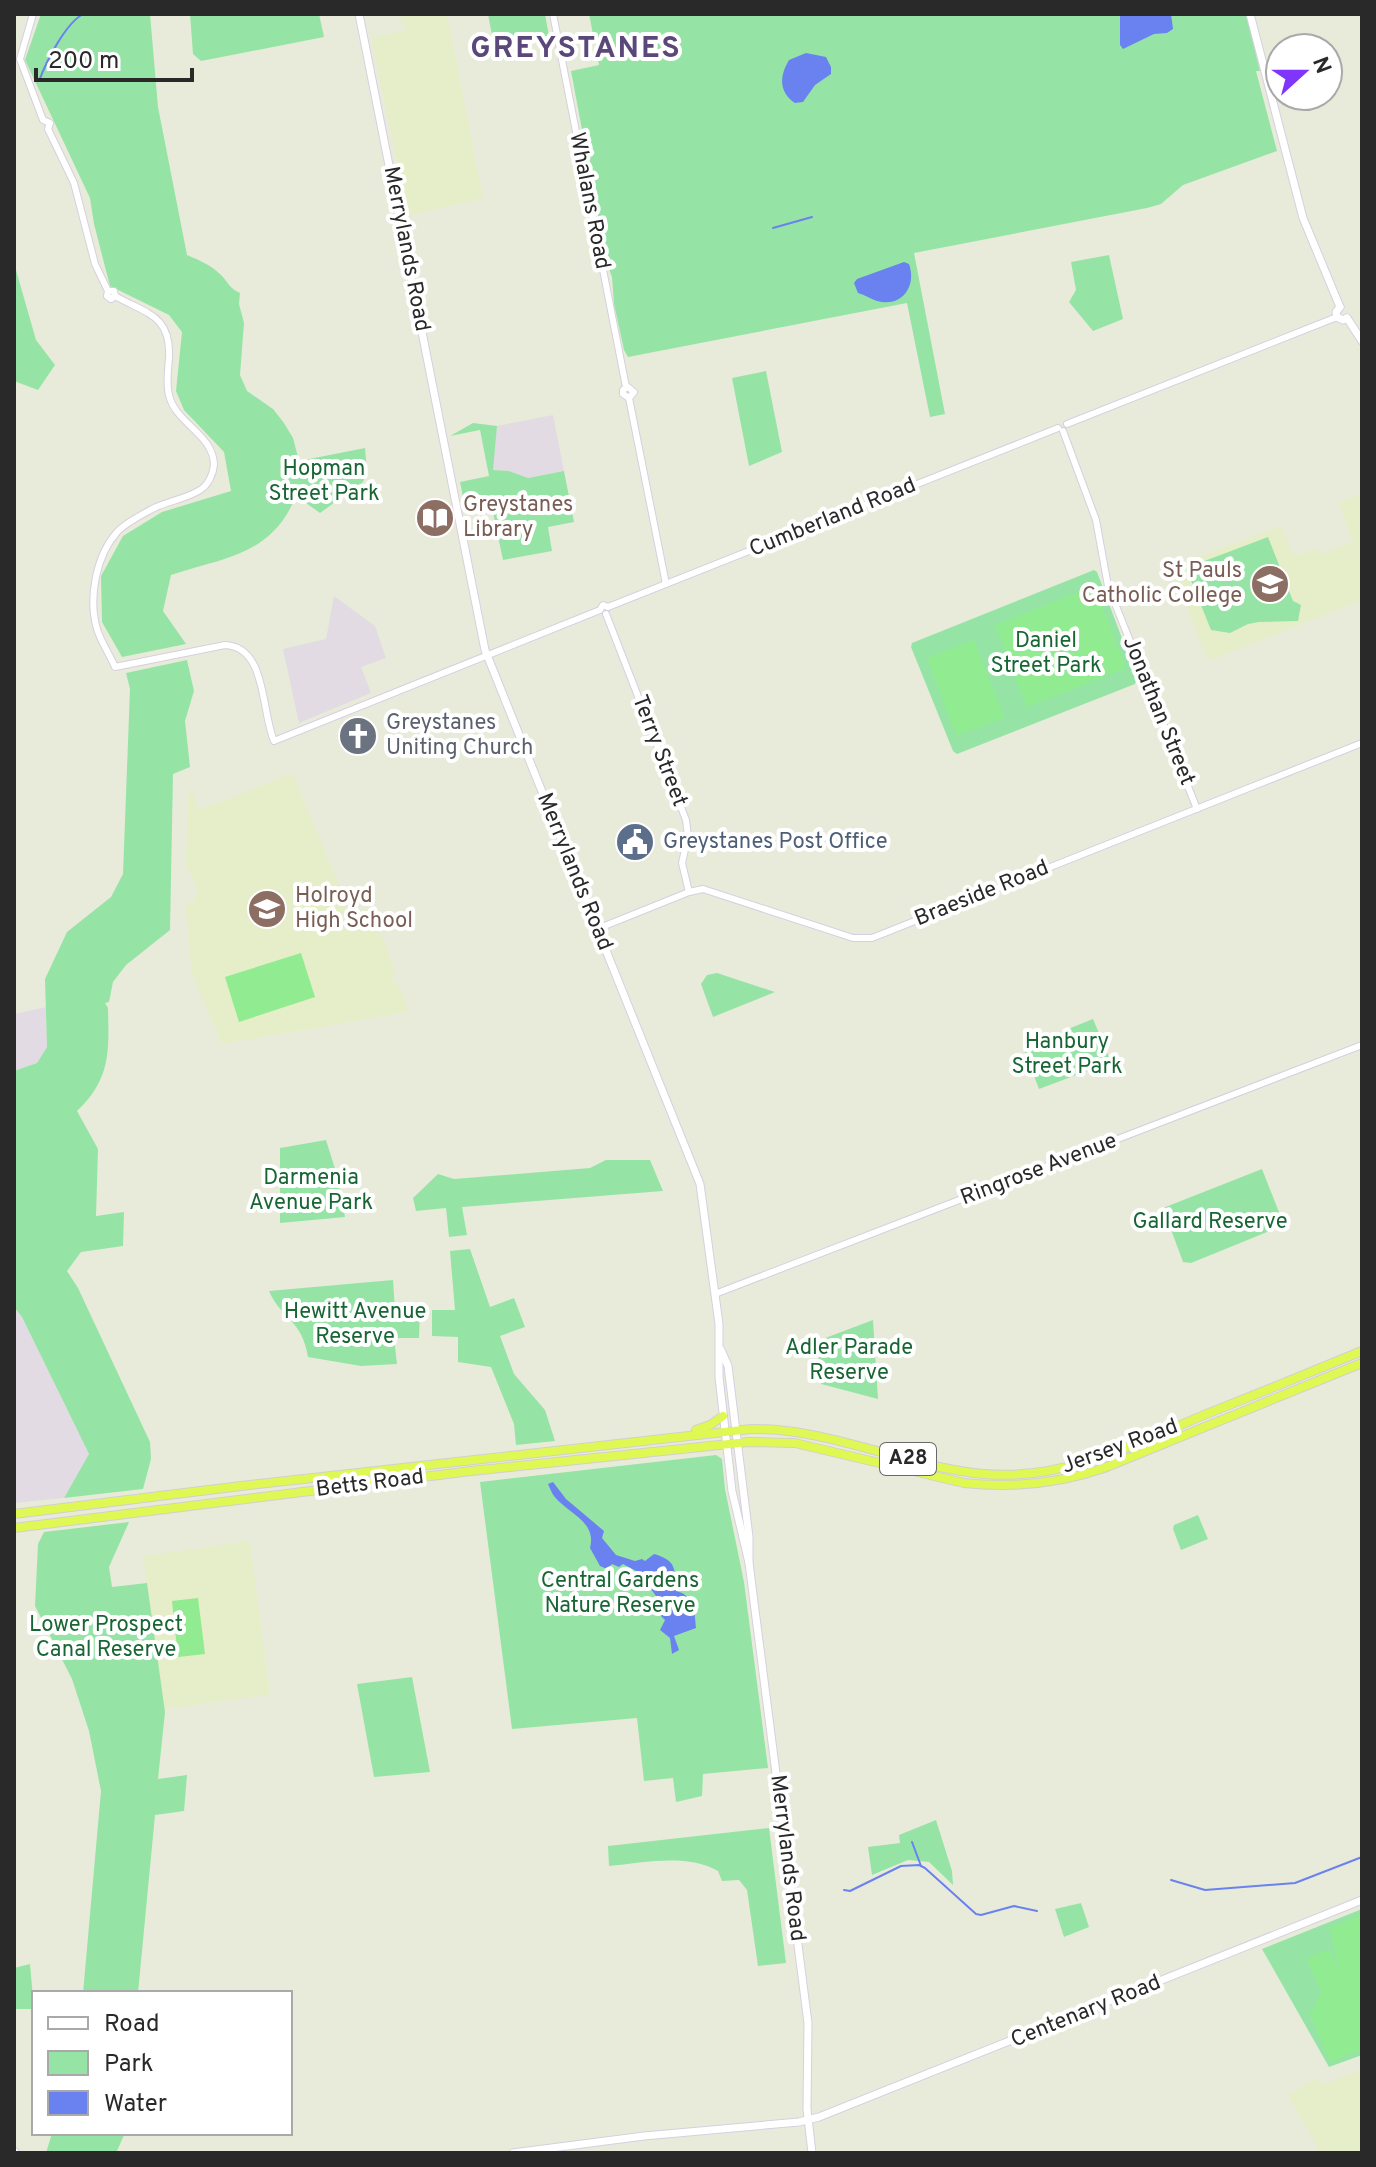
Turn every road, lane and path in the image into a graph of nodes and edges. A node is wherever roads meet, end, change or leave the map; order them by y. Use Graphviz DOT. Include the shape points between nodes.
graph roads {
  1 [pos="33,14"];
  2 [pos="359,14"];
  3 [pos="553,14"];
  4 [pos="1250,14"];
  5 [pos="1340,307"];
  6 [pos="1337,317"];
  7 [pos="1347,318"];
  8 [pos="1362,341"];
  9 [pos="1060,430"];
  10 [pos="666,584"];
  11 [pos="605,610"];
  12 [pos="487,656"];
  13 [pos="1362,743"];
  14 [pos="1197,809"];
  15 [pos="689,892"];
  16 [pos="597,929"];
  17 [pos="1362,1045"];
  18 [pos="715,1294"];
  19 [pos="721,1349"];
  20 [pos="1362,1351"];
  21 [pos="1362,1363"];
  22 [pos="723,1416"];
  23 [pos="735,1430"];
  24 [pos="725,1431"];
  25 [pos="685,1436"];
  26 [pos="732,1443"];
  27 [pos="14,1514"];
  28 [pos="14,1528"];
  29 [pos="1362,1900"];
  30 [pos="808,2119"];
  31 [pos="513,2153"];
  32 [pos="812,2153"];
  1 -- 12 [label="street, Cumberland Road" via="20,59 43,120 40,127 48,129 74,183 108,298 115,296 164,326 170,346 170,400 209,447 214,465 200,490 155,507 119,530 98,566 94,613 115,667 225,645 244,651 255,663 274,741"];
  2 -- 12 [label="main road, Merrylands Road"];
  3 -- 10 [label="street, Whalans Road" via="626,387 623,395 629,398"];
  4 -- 5 [label="main road" via="1303,218"];
  5 -- 6 [label="main road"];
  5 -- 7 [label="main road" via="1348,310"];
  6 -- 7 [label="main road"];
  6 -- 9 [label="street"];
  7 -- 8 [label="main road"];
  9 -- 10 [label="street, Cumberland Road"];
  9 -- 14 [label="street, Jonathan Street" via="1096,520 1108,586"];
  10 -- 11 [label="street, Cumberland Road"];
  11 -- 12 [label="street, Cumberland Road"];
  11 -- 15 [label="street, Terry Street" via="686,820 682,863"];
  12 -- 16 [label="main road, Merrylands Road"];
  13 -- 14 [label="street, Braeside Road"];
  14 -- 15 [label="street, Braeside Road" via="868,939 712,891"];
  15 -- 16 [label="street, Braeside Road"];
  16 -- 18 [label="main road, Merrylands Road" via="700,1184"];
  17 -- 18 [label="street, Ringrose Avenue"];
  18 -- 19 [label="main road, Merrylands Road"];
  19 -- 22 [label="main road, Merrylands Road"];
  19 -- 23 [label="main road, Merrylands Road" via="728,1366"];
  20 -- 23 [label="highway, Jersey Road / A28" via="1110,1454 1043,1472 972,1473 800,1433"];
  21 -- 26 [label="highway, Jersey Road / A28" via="1104,1468 1037,1484 964,1483 795,1443"];
  22 -- 24 [label="main road, Merrylands Road"];
  22 -- 25 [label="highway"];
  23 -- 24 [label="highway, Jersey Road / A28"];
  23 -- 26 [label="main road, Merrylands Road"];
  24 -- 25 [label="highway, Betts Road / A28"];
  24 -- 26 [label="main road, Merrylands Road"];
  25 -- 27 [label="highway, Betts Road / A28"];
  26 -- 28 [label="highway, Betts Road / A28"];
  26 -- 30 [label="main road, Merrylands Road" via="737,1518 749,1563 807,2012"];
  29 -- 30 [label="main road, Centenary Road"];
  30 -- 31 [label="main road, Centenary Road"];
  30 -- 32 [label="main road, Merrylands Road"];
}
